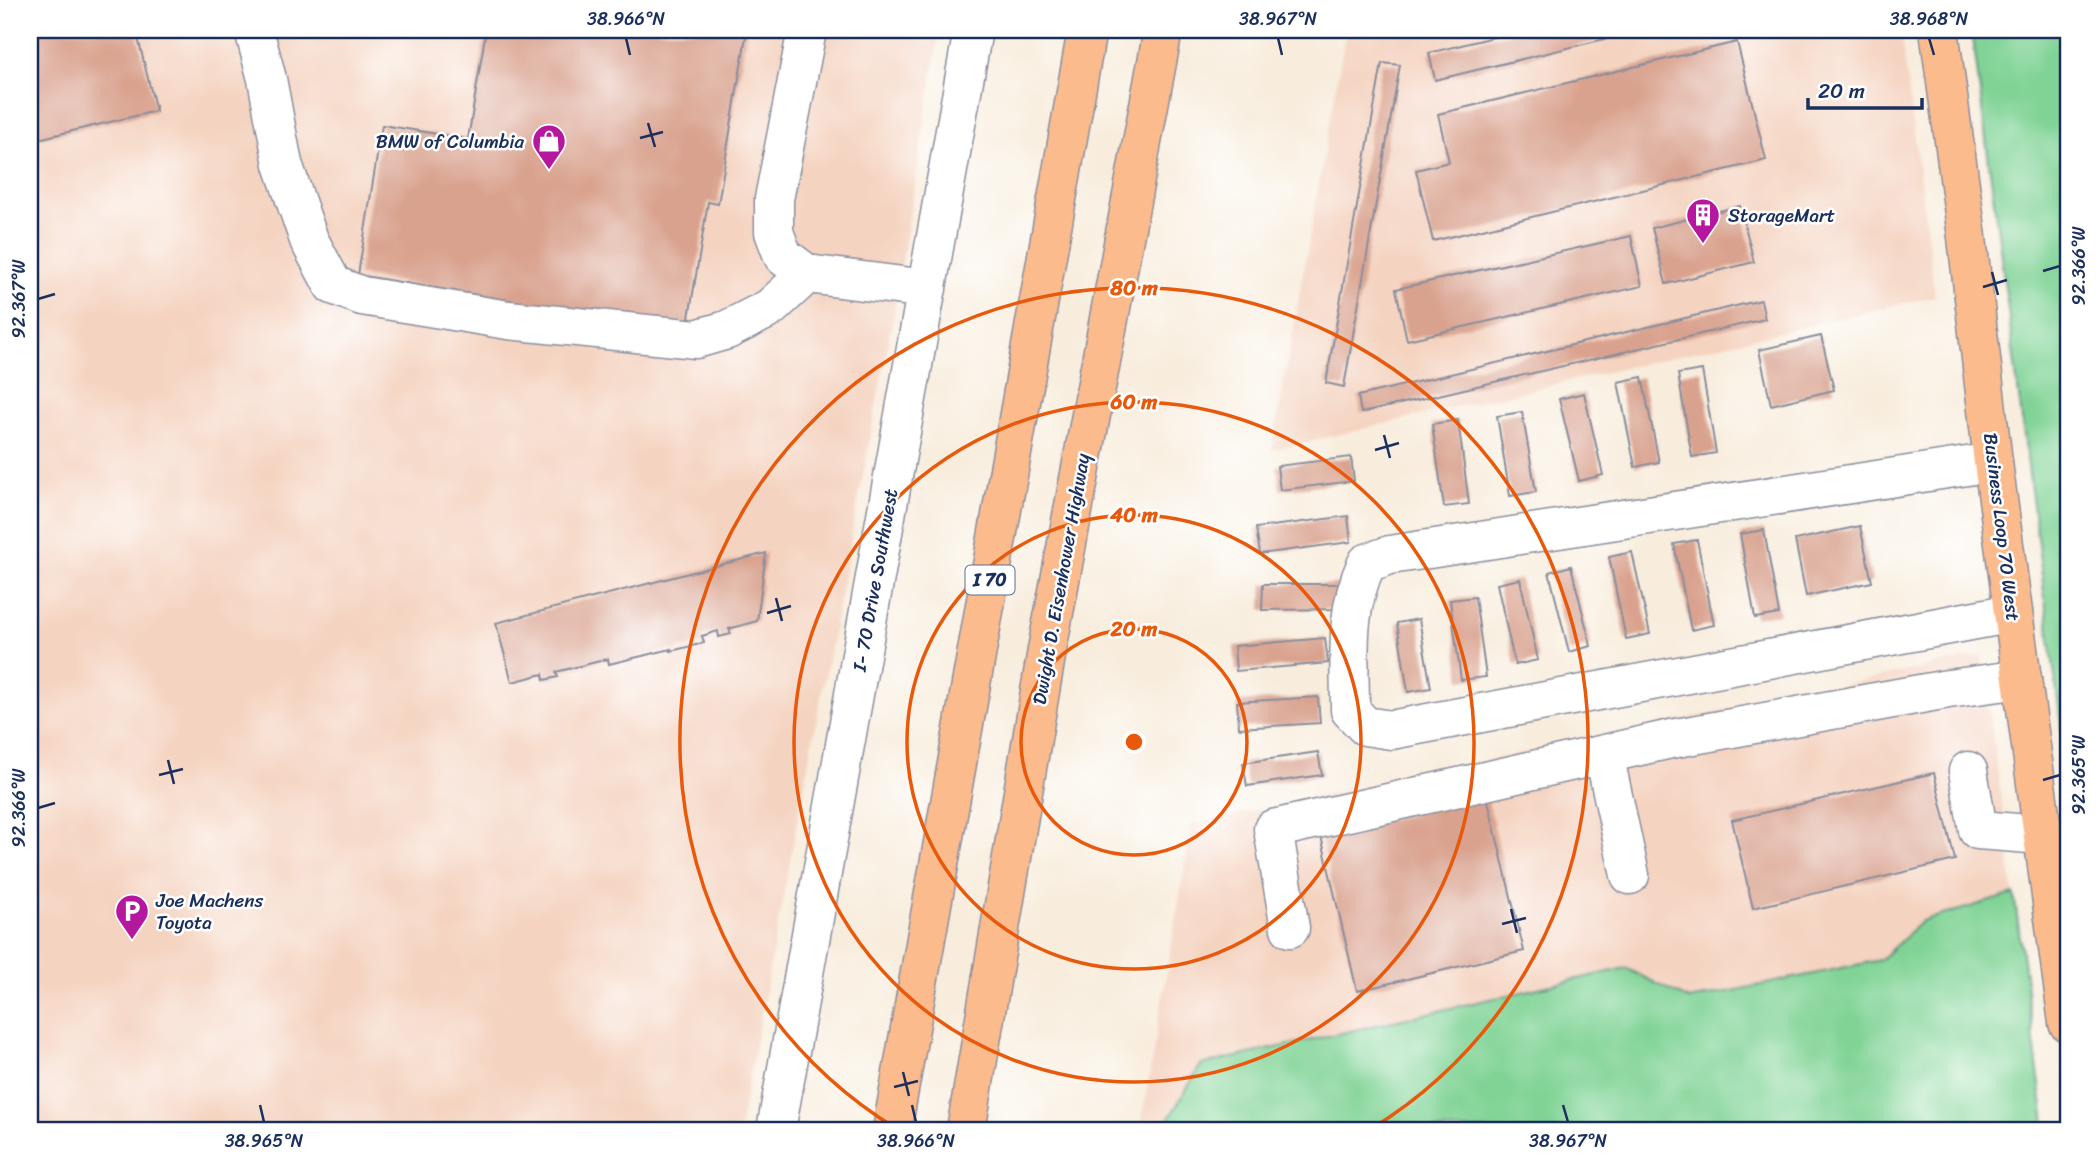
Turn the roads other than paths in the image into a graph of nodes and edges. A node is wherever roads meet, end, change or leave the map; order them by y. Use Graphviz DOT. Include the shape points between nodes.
graph roads {
  1 [pos="254,30"];
  2 [pos="807,30"];
  3 [pos="973,30"];
  4 [pos="1087,30"];
  5 [pos="1163,30"];
  6 [pos="1939,30"];
  7 [pos="807,274"];
  8 [pos="927,289"];
  9 [pos="1993,462"];
  10 [pos="2013,614"];
  11 [pos="2022,679"];
  12 [pos="1604,754"];
  13 [pos="1968,771"];
  14 [pos="2043,835"];
  15 [pos="1630,875"];
  16 [pos="1290,928"];
  17 [pos="2068,1023"];
  18 [pos="776,1130"];
  19 [pos="892,1130"];
  20 [pos="966,1130"];
  1 -- 7 [label="street" via="284,164 309,240 333,285 362,296 508,320 696,339 727,330 770,308"];
  2 -- 7 [label="street" via="774,199 774,232 783,256"];
  3 -- 8 [label="street, I- 70 Drive Southwest"];
  4 -- 19 [label="main road, I 70"];
  5 -- 20 [label="main road, Dwight D. Eisenhower Highway" via="1047,650"];
  6 -- 9 [label="main road, Business Loop 70 West"];
  7 -- 8 [label="street"];
  8 -- 18 [label="street, I- 70 Drive Southwest"];
  9 -- 10 [label="main road, Business Loop 70 West"];
  9 -- 10 [label="street" via="1404,553 1367,563 1350,614 1350,710 1365,726 1391,730"];
  10 -- 11 [label="main road, Business Loop 70 West"];
  11 -- 12 [label="street"];
  11 -- 14 [label="main road, Business Loop 70 West"];
  12 -- 15 [label="street"];
  12 -- 16 [label="street" via="1273,829"];
  13 -- 14 [label="street" via="1978,830"];
  14 -- 17 [label="main road, Business Loop 70 West"];
}
